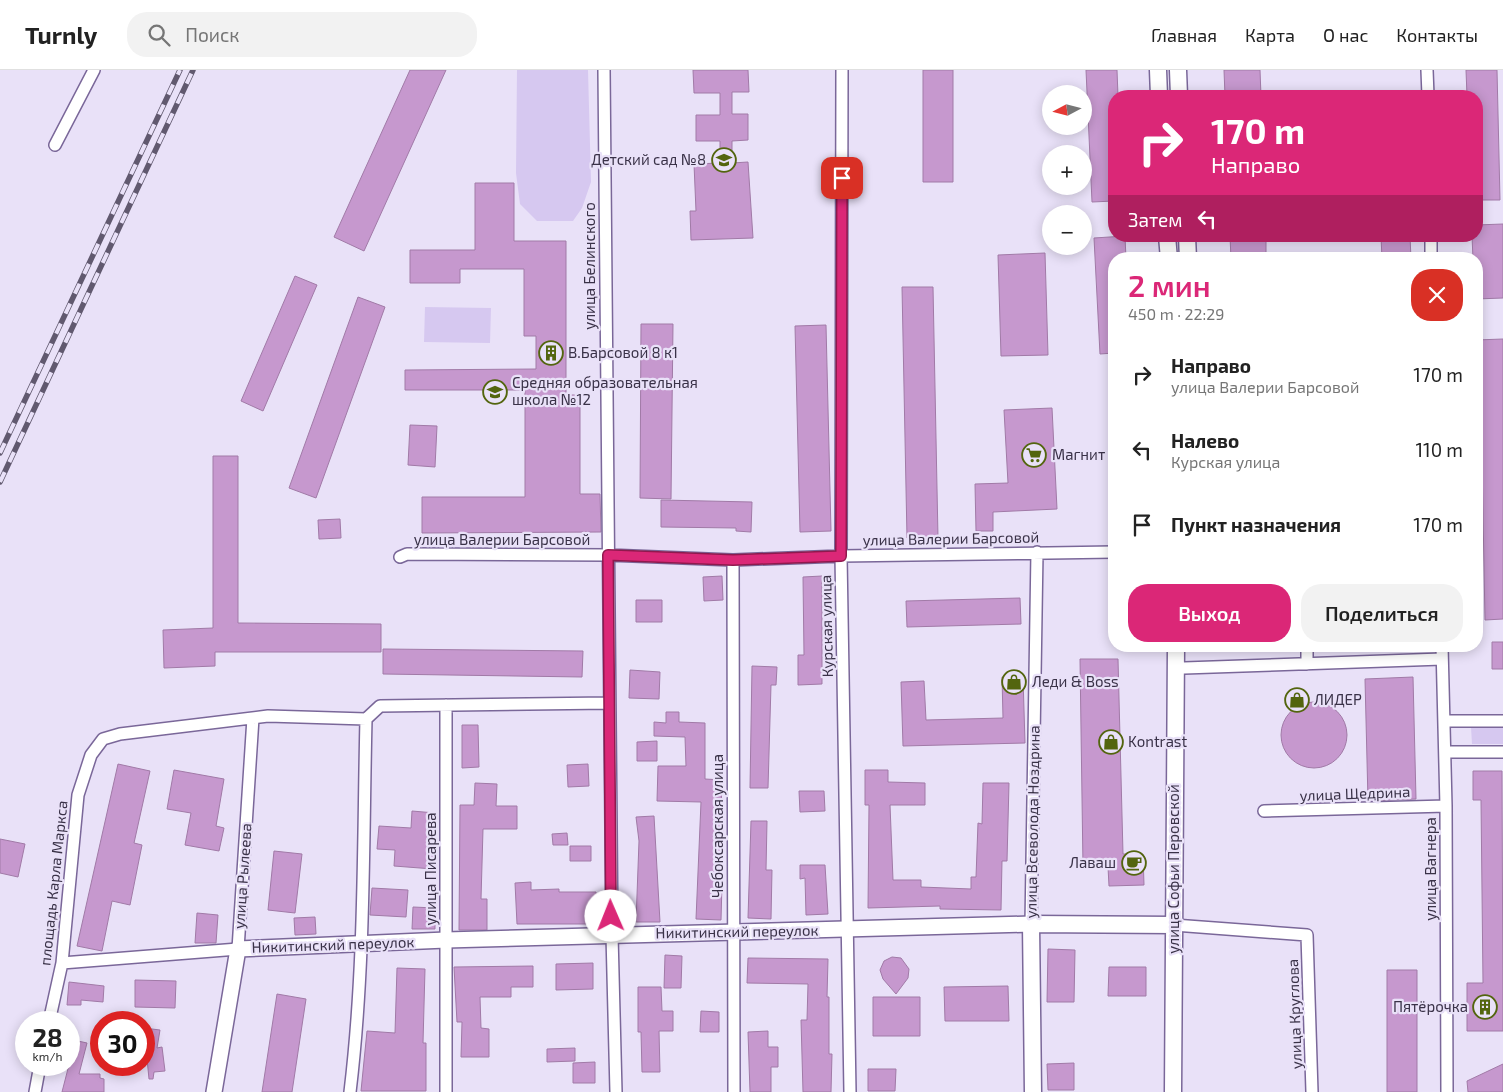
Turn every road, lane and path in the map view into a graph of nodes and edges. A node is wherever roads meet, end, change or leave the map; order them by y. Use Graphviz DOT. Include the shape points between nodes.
graph roads {
  1 [pos="94,70"];
  2 [pos="604,70"];
  3 [pos="842,70"];
  4 [pos="1158,70"];
  5 [pos="1178,70"];
  6 [pos="1427,70"];
  7 [pos="1159,90"];
  8 [pos="1180,90"];
  9 [pos="1428,90"];
  10 [pos="55,145"];
  11 [pos="1037,552"];
  12 [pos="1108,552"];
  13 [pos="608,555"];
  14 [pos="400,556"];
  15 [pos="841,556"];
  16 [pos="733,560"];
  17 [pos="1176,652"];
  18 [pos="1307,652"];
  19 [pos="1442,652"];
  20 [pos="1442,659"];
  21 [pos="1307,664"];
  22 [pos="1176,666"];
  23 [pos="609,703"];
  24 [pos="446,705"];
  25 [pos="253,718"];
  26 [pos="366,719"];
  27 [pos="1444,721"];
  28 [pos="1503,721"];
  29 [pos="1445,752"];
  30 [pos="1503,752"];
  31 [pos="1446,806"];
  32 [pos="1264,811"];
  33 [pos="1031,924"];
  34 [pos="1174,925"];
  35 [pos="848,929"];
  36 [pos="733,933"];
  37 [pos="612,935"];
  38 [pos="446,940"];
  39 [pos="361,944"];
  40 [pos="238,949"];
  41 [pos="62,963"];
  42 [pos="51,1011"];
  43 [pos="38,1076"];
  44 [pos="35,1092"];
  45 [pos="214,1092"];
  46 [pos="350,1092"];
  47 [pos="446,1092"];
  48 [pos="616,1092"];
  49 [pos="734,1092"];
  50 [pos="850,1092"];
  51 [pos="1033,1092"];
  52 [pos="1173,1092"];
  53 [pos="1312,1092"];
  54 [pos="1446,1092"];
  1 -- 10 [label="street"];
  2 -- 13 [label="street, улица Белинского"];
  3 -- 15 [label="street, Курская улица"];
  4 -- 7 [label="main road"];
  5 -- 8 [label="main road"];
  6 -- 9 [label="street"];
  11 -- 12 [label="street, улица Валерии Барсовой"];
  11 -- 15 [label="street, улица Валерии Барсовой"];
  11 -- 33 [label="street, улица Всеволода Ноздрина"];
  13 -- 14 [label="street, улица Валерии Барсовой"];
  13 -- 16 [label="street, улица Валерии Барсовой"];
  13 -- 23 [label="street, улица Белинского"];
  15 -- 16 [label="street, улица Валерии Барсовой"];
  15 -- 35 [label="street, Курская улица"];
  16 -- 36 [label="street, Чебоксарская улица"];
  17 -- 22 [label="main road, улица Софьи Перовской"];
  18 -- 21 [label="street"];
  19 -- 20 [label="street, улица Вагнера"];
  20 -- 21 [label="street"];
  20 -- 27 [label="street, улица Вагнера"];
  21 -- 22 [label="street"];
  22 -- 34 [label="main road, улица Софьи Перовской"];
  23 -- 24 [label="street"];
  23 -- 37 [label="street, улица Белинского"];
  24 -- 26 [label="street" via="380,706"];
  24 -- 38 [label="street, улица Писарева"];
  25 -- 26 [label="street"];
  25 -- 40 [label="street, улица Рылеева"];
  25 -- 41 [label="street, площадь Карла Маркса" via="120,734 103,739 91,755 78,795"];
  26 -- 39 [label="street"];
  27 -- 28 [label="street"];
  27 -- 29 [label="street, улица Вагнера"];
  29 -- 30 [label="street"];
  29 -- 31 [label="street, улица Вагнера"];
  31 -- 32 [label="street, улица Щедрина"];
  31 -- 54 [label="street, улица Вагнера"];
  33 -- 34 [label="main road, Никитинский переулок"];
  33 -- 35 [label="street, Никитинский переулок"];
  33 -- 51 [label="main road, улица Всеволода Ноздрина"];
  34 -- 52 [label="main road, улица Софьи Перовской"];
  34 -- 53 [label="street, улица Круглова" via="1308,936"];
  35 -- 36 [label="street, Никитинский переулок"];
  35 -- 50 [label="street, Курская улица"];
  36 -- 37 [label="street, Никитинский переулок"];
  36 -- 49 [label="street, Чебоксарская улица"];
  37 -- 38 [label="street, Никитинский переулок"];
  37 -- 48 [label="street, улица Белинского"];
  38 -- 39 [label="street, Никитинский переулок"];
  38 -- 47 [label="street, улица Писарева"];
  39 -- 40 [label="street, Никитинский переулок"];
  39 -- 46 [label="street"];
  40 -- 41 [label="street, Никитинский переулок"];
  40 -- 45 [label="street, улица Рылеева"];
  41 -- 42 [label="street, площадь Карла Маркса"];
  43 -- 44 [label="street"];
}
